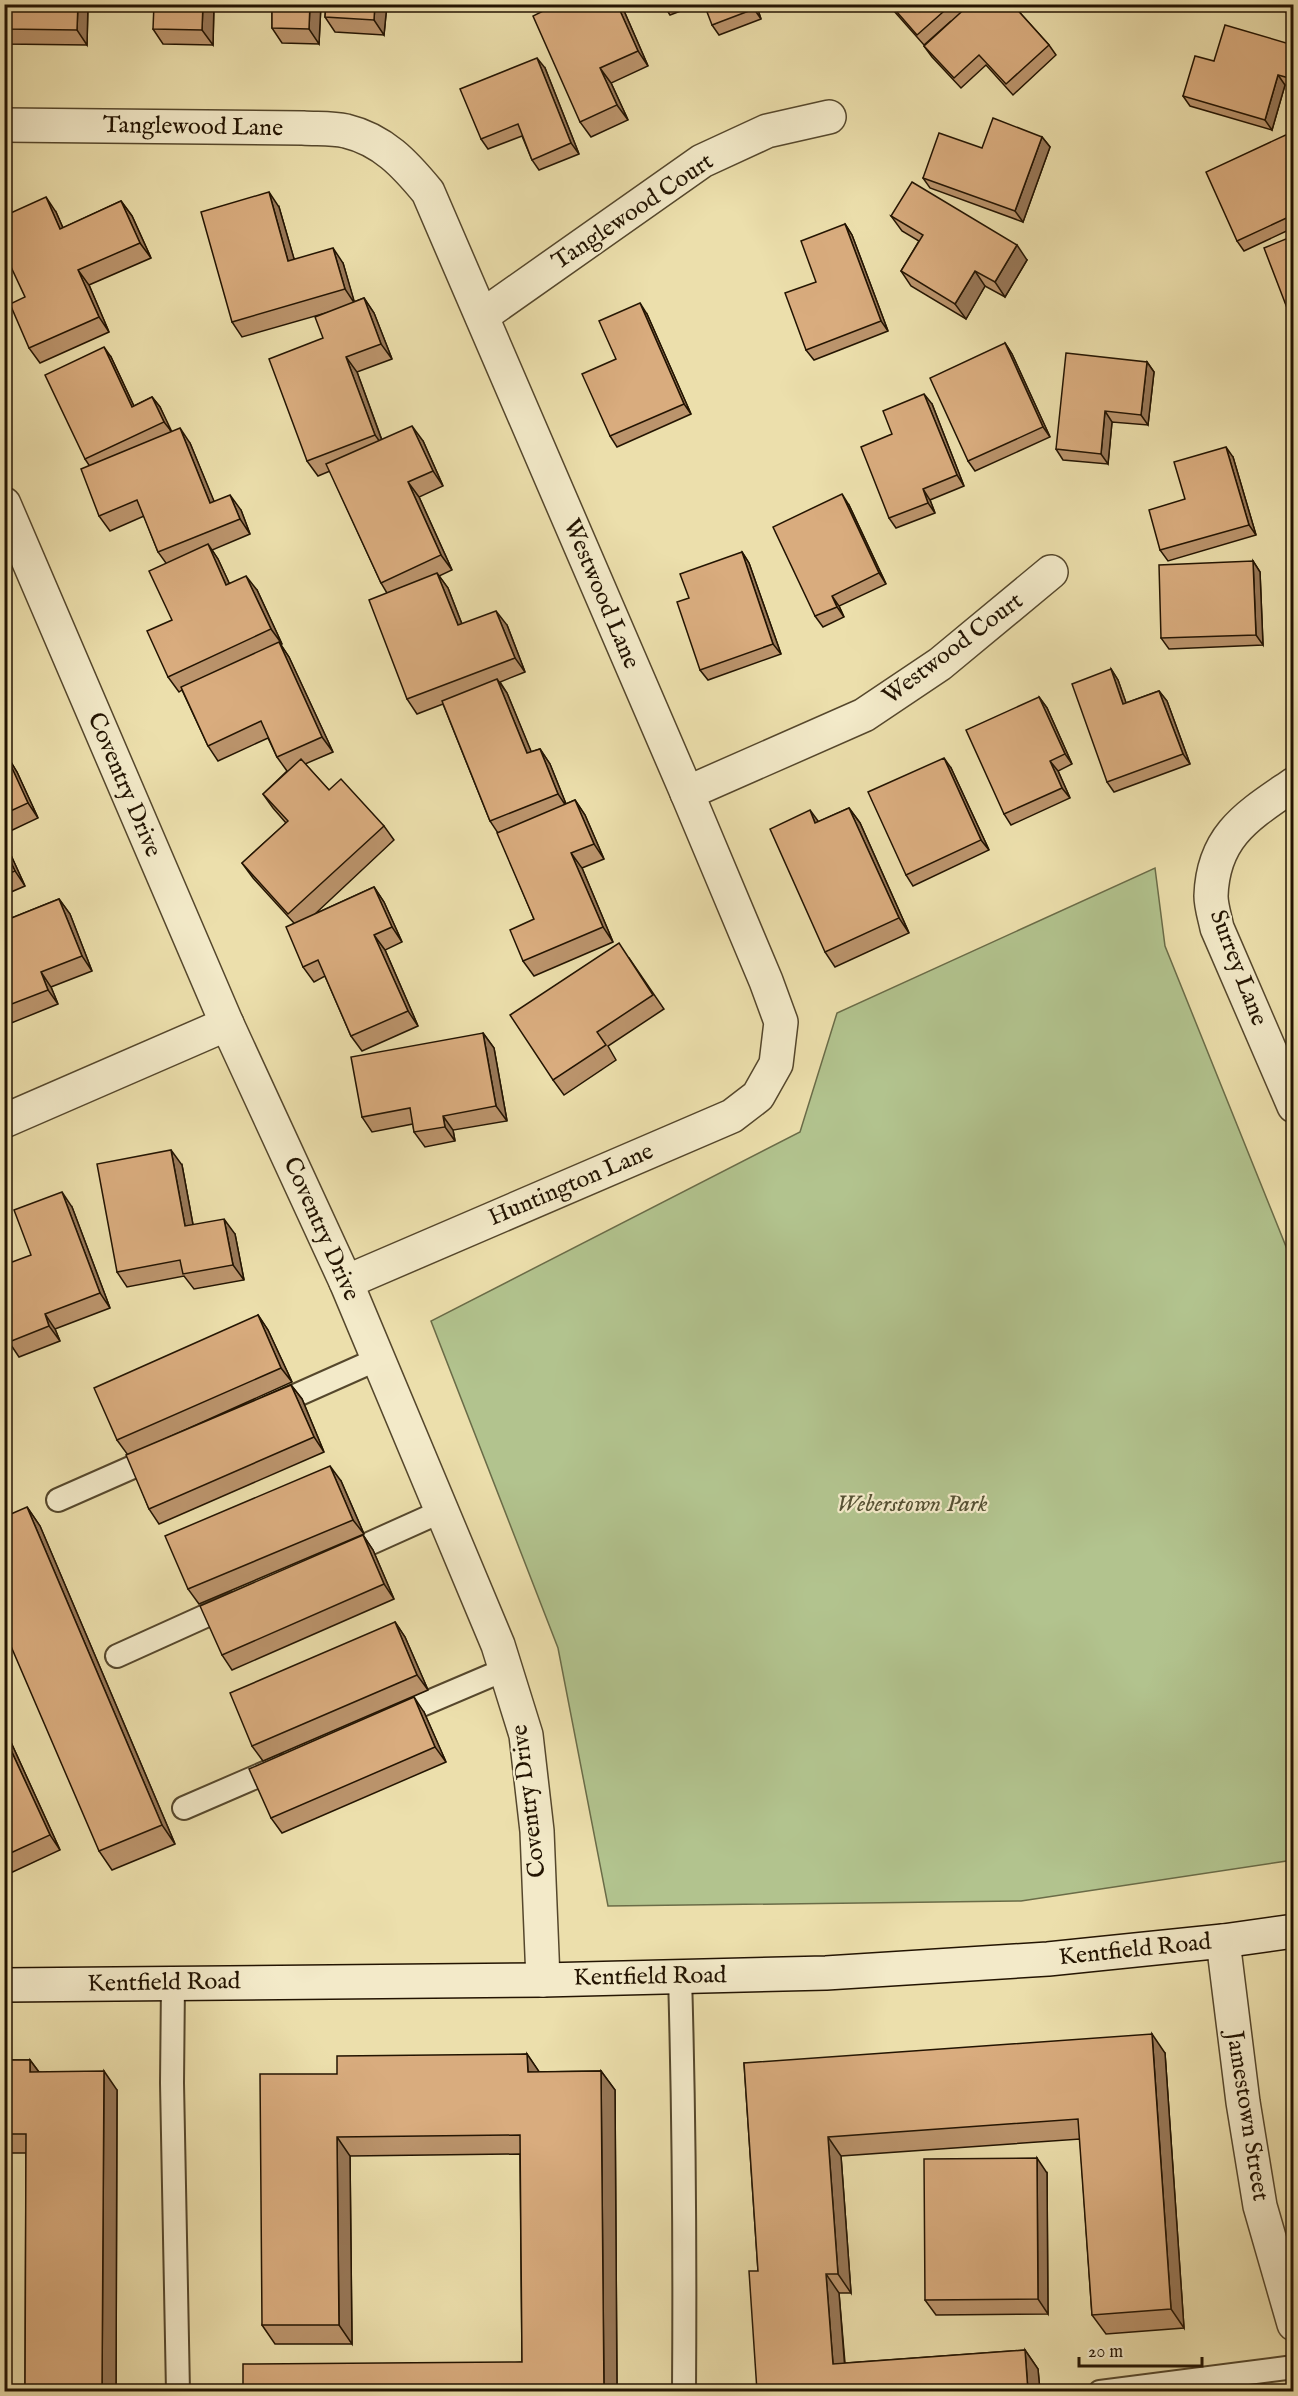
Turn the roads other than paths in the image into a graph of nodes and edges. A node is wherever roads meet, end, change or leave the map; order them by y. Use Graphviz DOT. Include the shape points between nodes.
graph roads {
  1 [pos="828,117"];
  2 [pos="4,125"];
  3 [pos="379,144"];
  4 [pos="482,316"];
  5 [pos="4,504"];
  6 [pos="1051,572"];
  7 [pos="1293,784"];
  8 [pos="687,793"];
  9 [pos="227,1024"];
  10 [pos="776,1064"];
  11 [pos="1293,1106"];
  12 [pos="4,1121"];
  13 [pos="346,1282"];
  14 [pos="378,1359"];
  15 [pos="250,1416"];
  16 [pos="175,1449"];
  17 [pos="58,1500"];
  18 [pos="442,1511"];
  19 [pos="323,1564"];
  20 [pos="247,1598"];
  21 [pos="117,1656"];
  22 [pos="506,1669"];
  23 [pos="377,1724"];
  24 [pos="302,1757"];
  25 [pos="184,1808"];
  26 [pos="1293,1931"];
  27 [pos="1223,1941"];
  28 [pos="680,1976"];
  29 [pos="543,1980"];
  30 [pos="173,1983"];
  31 [pos="4,1985"];
  32 [pos="1293,2324"];
  33 [pos="1293,2367"];
  34 [pos="178,2391"];
  35 [pos="684,2391"];
  36 [pos="1100,2391"];
  1 -- 4 [label="street, Tanglewood Court" via="767,131 702,161"];
  2 -- 3 [label="street, Tanglewood Lane" via="303,128 345,131"];
  3 -- 4 [label="street, Westwood Lane" via="404,163 428,192"];
  4 -- 8 [label="street, Westwood Lane"];
  5 -- 9 [label="street, Coventry Drive"];
  6 -- 8 [label="street, Westwood Court" via="940,664 864,715"];
  7 -- 11 [label="street, Surrey Lane" via="1231,833 1216,862 1211,897 1217,928"];
  8 -- 10 [label="street, Westwood Lane" via="781,1022"];
  9 -- 12 [label="street"];
  9 -- 13 [label="street, Coventry Drive"];
  10 -- 13 [label="street, Huntington Lane" via="758,1096 732,1116"];
  13 -- 14 [label="street, Coventry Drive"];
  14 -- 15 [label="lane"];
  14 -- 18 [label="street, Coventry Drive"];
  16 -- 17 [label="lane"];
  18 -- 19 [label="lane"];
  18 -- 22 [label="street, Coventry Drive"];
  20 -- 21 [label="lane"];
  22 -- 23 [label="lane"];
  22 -- 29 [label="street, Coventry Drive" via="526,1735 537,1831"];
  24 -- 25 [label="lane"];
  26 -- 27 [label="street, Kentfield Road"];
  27 -- 28 [label="street, Kentfield Road" via="1048,1959 826,1973"];
  27 -- 32 [label="street, Jamestown Street" via="1260,2206"];
  28 -- 29 [label="street, Kentfield Road"];
  28 -- 35 [label="lane" via="685,2181"];
  29 -- 30 [label="street, Kentfield Road"];
  30 -- 31 [label="street, Kentfield Road"];
  30 -- 34 [label="lane"];
  33 -- 36 [label="lane"];
}
